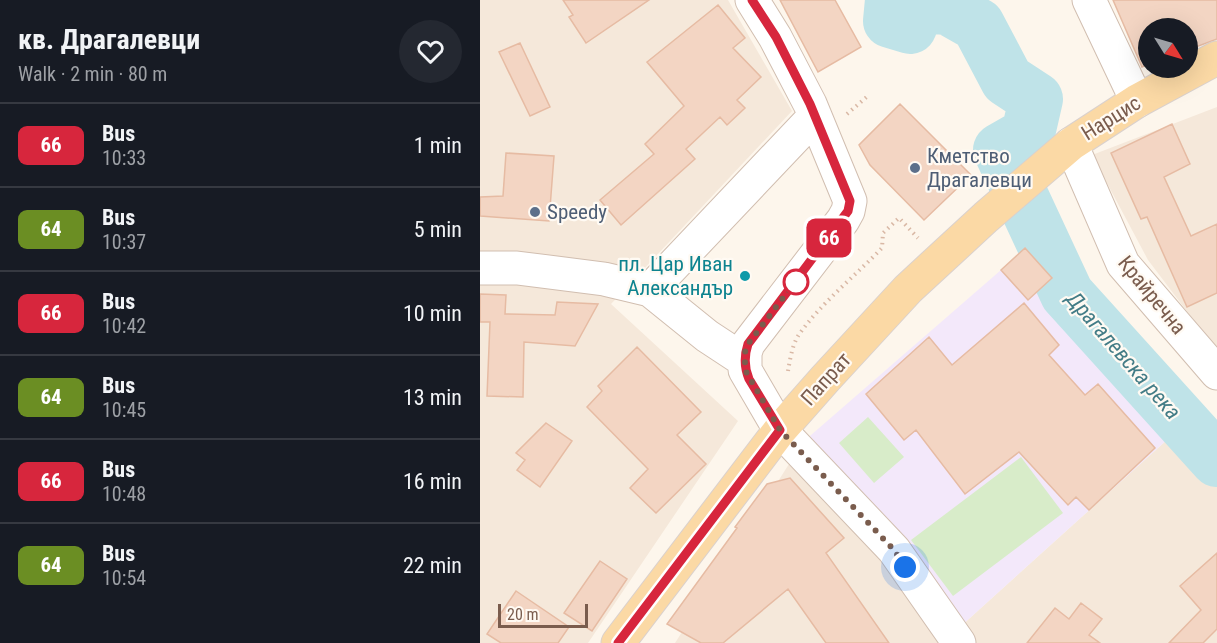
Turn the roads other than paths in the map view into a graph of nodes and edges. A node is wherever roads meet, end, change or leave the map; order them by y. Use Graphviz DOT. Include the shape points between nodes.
graph roads {
  1 [pos="752,0"];
  2 [pos="1089,0"];
  3 [pos="1217,58"];
  4 [pos="1137,101"];
  5 [pos="815,116"];
  6 [pos="1071,144"];
  7 [pos="986,217"];
  8 [pos="480,268"];
  9 [pos="651,290"];
  10 [pos="745,362"];
  11 [pos="1217,373"];
  12 [pos="780,430"];
  13 [pos="618,643"];
  14 [pos="959,643"];
  1 -- 5 [label="street" via="776,37"];
  2 -- 4 [label="street"];
  3 -- 4 [label="main road, Нарцис"];
  4 -- 6 [label="main road, Нарцис"];
  5 -- 9 [label="street"];
  5 -- 10 [label="street" via="850,201 848,211 748,344"];
  6 -- 7 [label="main road, Нарцис"];
  6 -- 11 [label="street, Крайречна" via="1123,264"];
  7 -- 12 [label="main road, Папрат" via="908,289"];
  8 -- 9 [label="street" via="517,268 604,279"];
  9 -- 10 [label="street"];
  10 -- 12 [label="street" via="749,379"];
  12 -- 13 [label="main road, Папрат"];
  12 -- 14 [label="street" via="894,550"];
}
